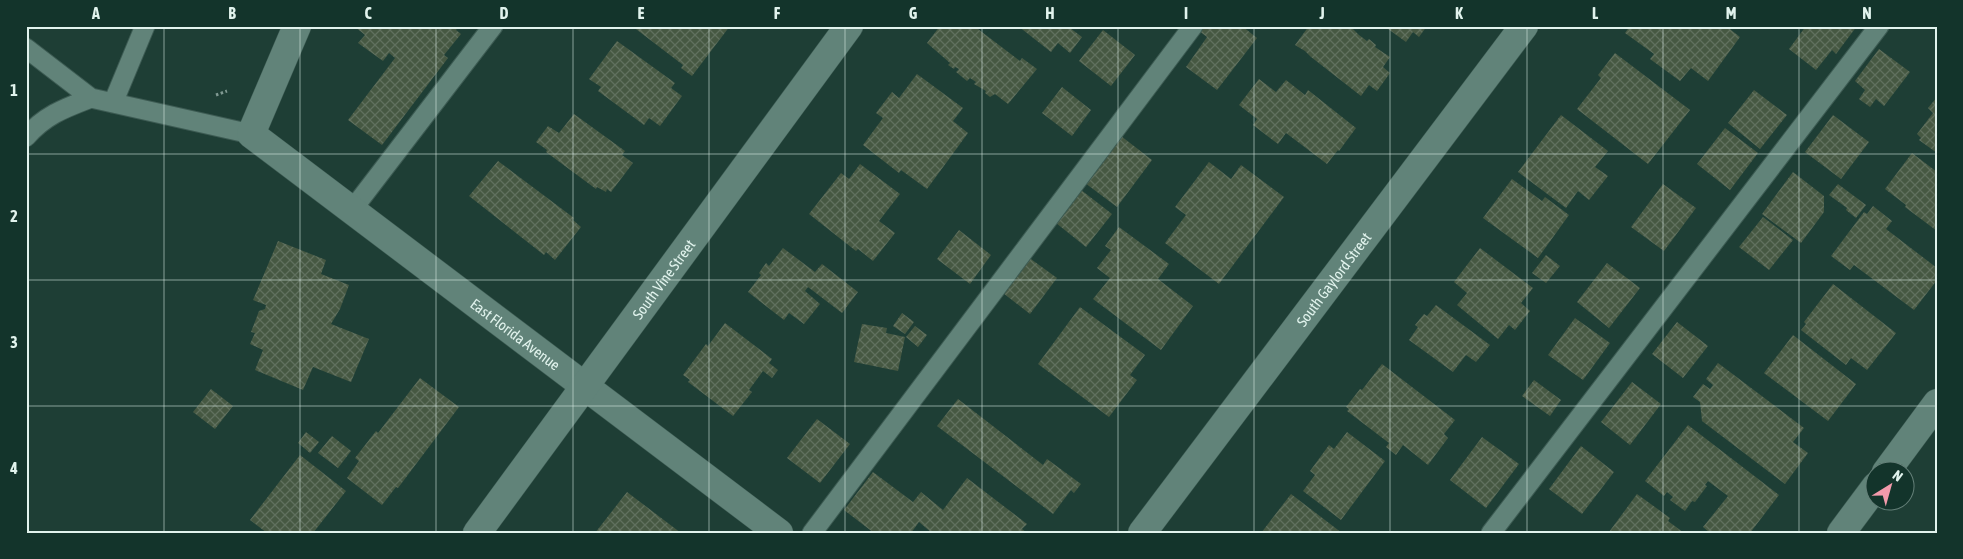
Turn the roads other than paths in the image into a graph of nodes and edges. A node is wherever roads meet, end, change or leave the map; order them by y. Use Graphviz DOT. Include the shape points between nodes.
graph roads {
  1 [pos="145,26"];
  2 [pos="297,26"];
  3 [pos="492,26"];
  4 [pos="849,26"];
  5 [pos="1192,26"];
  6 [pos="1524,26"];
  7 [pos="1879,26"];
  8 [pos="26,48"];
  9 [pos="91,98"];
  10 [pos="113,103"];
  11 [pos="251,134"];
  12 [pos="26,137"];
  13 [pos="352,210"];
  14 [pos="586,387"];
  15 [pos="1937,403"];
  16 [pos="1893,462"];
  17 [pos="1866,499"];
  18 [pos="477,533"];
  19 [pos="779,533"];
  20 [pos="812,533"];
  21 [pos="1142,533"];
  22 [pos="1491,533"];
  23 [pos="1841,533"];
  1 -- 10 [label="lane"];
  2 -- 11 [label="street"];
  3 -- 13 [label="lane"];
  4 -- 14 [label="street, South Vine Street"];
  5 -- 20 [label="lane"];
  6 -- 21 [label="street, South Gaylord Street"];
  7 -- 22 [label="lane"];
  8 -- 9 [label="lane"];
  9 -- 10 [label="lane"];
  9 -- 12 [label="lane" via="54,113"];
  10 -- 11 [label="lane"];
  11 -- 13 [label="street, East Florida Avenue"];
  13 -- 14 [label="street, East Florida Avenue"];
  14 -- 18 [label="street, South Vine Street"];
  14 -- 19 [label="street, East Florida Avenue"];
  15 -- 16 [label="street"];
  17 -- 23 [label="street"];
}
